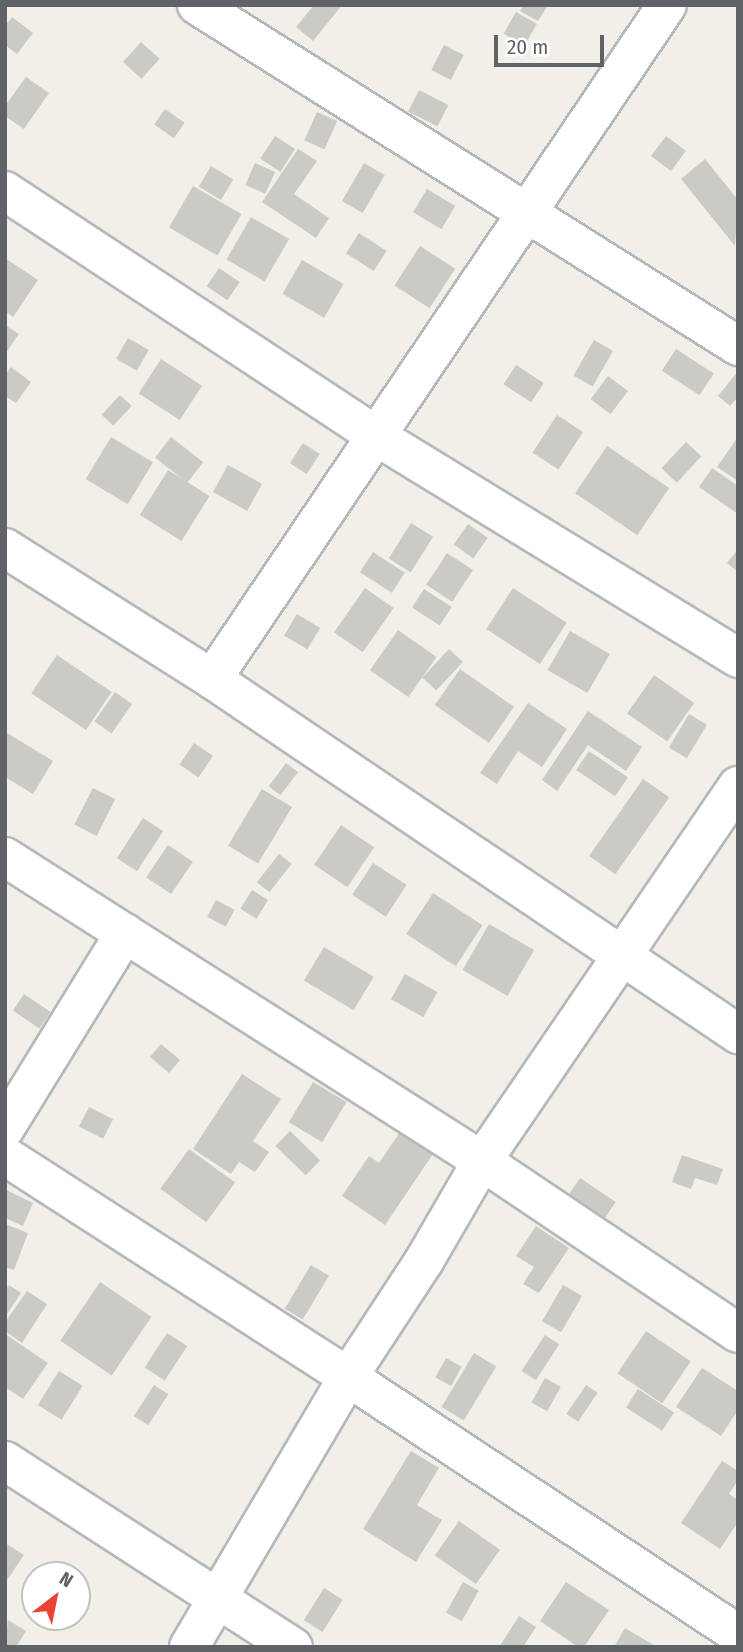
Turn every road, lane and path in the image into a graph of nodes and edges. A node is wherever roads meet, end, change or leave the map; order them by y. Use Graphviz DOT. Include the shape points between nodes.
graph roads {
  1 [pos="197,5"];
  2 [pos="662,7"];
  3 [pos="5,191"];
  4 [pos="527,212"];
  5 [pos="738,346"];
  6 [pos="376,436"];
  7 [pos="6,549"];
  8 [pos="738,658"];
  9 [pos="212,679"];
  10 [pos="738,786"];
  11 [pos="5,857"];
  12 [pos="125,933"];
  13 [pos="620,955"];
  14 [pos="738,1034"];
  15 [pos="5,1128"];
  16 [pos="5,1156"];
  17 [pos="482,1161"];
  18 [pos="738,1333"];
  19 [pos="348,1377"];
  20 [pos="5,1461"];
  21 [pos="219,1598"];
  22 [pos="738,1634"];
  23 [pos="189,1647"];
  24 [pos="293,1647"];
  1 -- 4 [label="street"];
  2 -- 4 [label="street"];
  3 -- 6 [label="street"];
  4 -- 5 [label="street"];
  4 -- 6 [label="street"];
  6 -- 8 [label="street"];
  6 -- 9 [label="street"];
  7 -- 9 [label="street"];
  9 -- 13 [label="street"];
  10 -- 13 [label="street"];
  11 -- 12 [label="street"];
  12 -- 15 [label="street"];
  12 -- 17 [label="street"];
  13 -- 14 [label="street"];
  13 -- 17 [label="street"];
  16 -- 19 [label="street"];
  17 -- 18 [label="street"];
  17 -- 19 [label="street"];
  19 -- 21 [label="street"];
  19 -- 22 [label="street"];
  20 -- 21 [label="street"];
  21 -- 23 [label="street"];
  21 -- 24 [label="street"];
}
